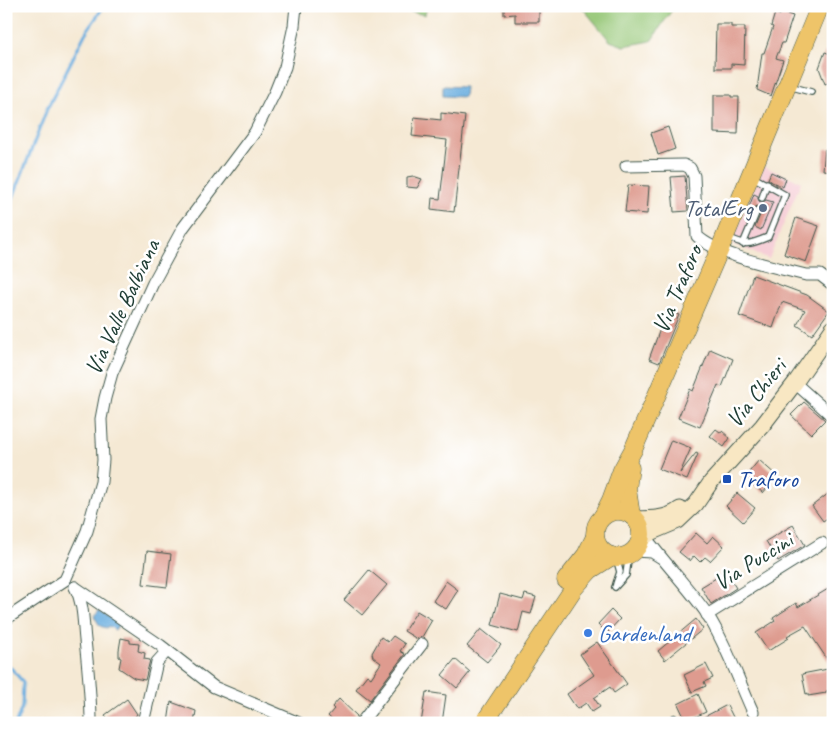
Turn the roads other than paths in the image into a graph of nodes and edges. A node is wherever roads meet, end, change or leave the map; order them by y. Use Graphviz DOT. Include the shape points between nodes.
graph roads {
  1 [pos="296,6"];
  2 [pos="820,6"];
  3 [pos="787,85"];
  4 [pos="811,92"];
  5 [pos="626,166"];
  6 [pos="750,175"];
  7 [pos="767,183"];
  8 [pos="762,198"];
  9 [pos="756,211"];
  10 [pos="722,244"];
  11 [pos="743,244"];
  12 [pos="833,285"];
  13 [pos="833,328"];
  14 [pos="795,384"];
  15 [pos="833,417"];
  16 [pos="633,450"];
  17 [pos="711,482"];
  18 [pos="603,516"];
  19 [pos="633,517"];
  20 [pos="595,537"];
  21 [pos="822,543"];
  22 [pos="626,552"];
  23 [pos="65,580"];
  24 [pos="75,588"];
  25 [pos="707,615"];
  26 [pos="6,619"];
  27 [pos="422,644"];
  28 [pos="167,651"];
  29 [pos="528,656"];
  30 [pos="752,712"];
  31 [pos="91,723"];
  32 [pos="143,723"];
  33 [pos="299,723"];
  34 [pos="361,723"];
  35 [pos="484,723"];
  1 -- 23 [label="street, Via Valle Balbiana" via="285,67 255,132 183,228 153,283 112,373 101,419 101,482 88,531"];
  2 -- 3 [label="main road, Via Traforo"];
  3 -- 4 [label="lane"];
  3 -- 6 [label="main road, Via Traforo"];
  5 -- 10 [label="street" via="684,165 690,168 694,176 697,236 703,242"];
  6 -- 7 [label="lane"];
  6 -- 10 [label="main road, Via Traforo"];
  7 -- 8 [label="lane"];
  7 -- 11 [label="lane" via="785,195 782,203 768,237"];
  9 -- 11 [label="lane"];
  10 -- 11 [label="lane"];
  10 -- 12 [label="street" via="806,275 820,275"];
  10 -- 16 [label="main road, Via Traforo"];
  13 -- 14 [label="main road, Via Chieri"];
  14 -- 15 [label="street"];
  14 -- 17 [label="main road, Via Chieri"];
  16 -- 18 [label="main road, Via Traforo"];
  16 -- 19 [label="main road, Via Traforo" via="627,489"];
  17 -- 19 [label="main road, Via Chieri" via="675,513 652,519"];
  17 -- 22 [label="main road, Via Chieri" via="683,517 652,532"];
  18 -- 19 [label="main road" via="618,511"];
  18 -- 20 [label="main road" via="596,525"];
  19 -- 22 [label="main road" via="640,527"];
  20 -- 22 [label="main road" via="599,548"];
  20 -- 29 [label="main road, Via Chieri" via="548,612"];
  21 -- 25 [label="street, Via Puccini"];
  22 -- 25 [label="street, Via Puccini" via="649,542 684,582"];
  22 -- 29 [label="main road, Via Chieri" via="583,576"];
  23 -- 24 [label="street"];
  23 -- 26 [label="street"];
  24 -- 28 [label="street"];
  24 -- 31 [label="street" via="83,613"];
  25 -- 30 [label="street, Via Puccini" via="720,637"];
  27 -- 34 [label="street"];
  28 -- 32 [label="street" via="157,662"];
  28 -- 33 [label="street" via="214,687"];
  29 -- 35 [label="main road, Via Chieri"];
}
